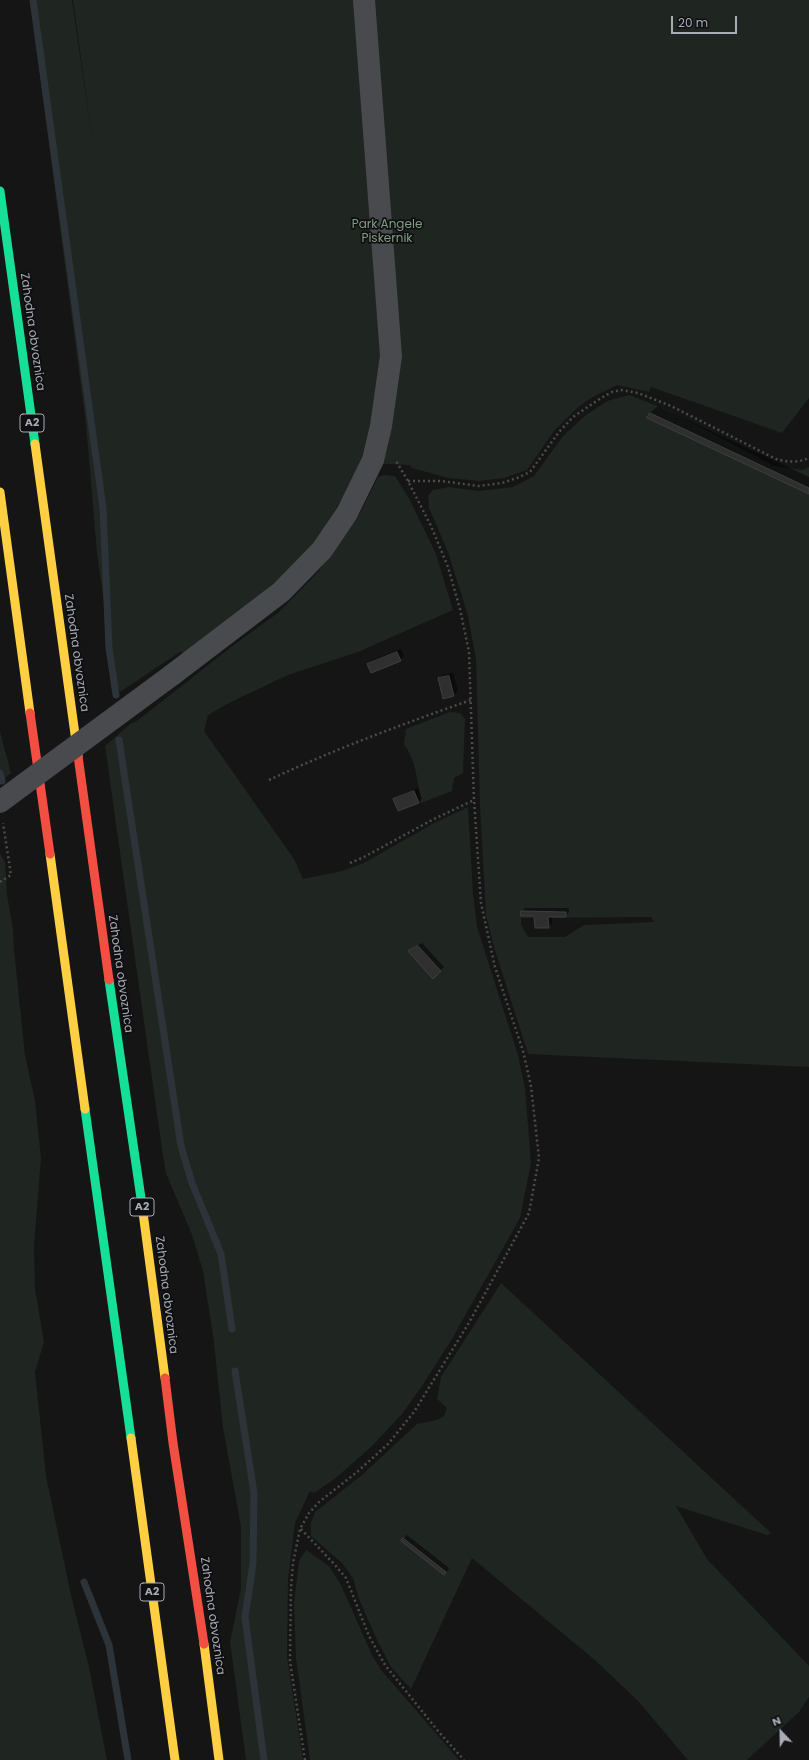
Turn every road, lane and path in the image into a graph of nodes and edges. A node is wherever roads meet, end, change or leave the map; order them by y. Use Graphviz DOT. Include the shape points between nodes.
graph roads {
  1 [pos="364,0"];
  2 [pos="0,191"];
  3 [pos="394,457"];
  4 [pos="809,458"];
  5 [pos="408,481"];
  6 [pos="0,492"];
  7 [pos="471,700"];
  8 [pos="269,780"];
  9 [pos="474,800"];
  10 [pos="1,809"];
  11 [pos="350,863"];
  12 [pos="0,882"];
  13 [pos="300,1529"];
  14 [pos="175,1760"];
  15 [pos="219,1760"];
  16 [pos="305,1760"];
  17 [pos="464,1760"];
  1 -- 10 [label="street, bridge" via="391,356 381,426 373,460 347,513 322,550 281,592"];
  2 -- 15 [label="highway, Zahodna obvoznica / A2"];
  3 -- 5 [label="path"];
  4 -- 5 [label="path" via="788,462 776,459 671,406 638,393 621,390 601,398 574,417 559,432 530,472 517,478 480,486 441,481"];
  5 -- 7 [label="path" via="448,568 460,609 469,652"];
  6 -- 14 [label="highway, A2"];
  7 -- 8 [label="path" via="300,765"];
  7 -- 9 [label="path"];
  9 -- 11 [label="path"];
  9 -- 13 [label="path" via="478,874 486,930 495,967 523,1051 531,1086 539,1158 529,1213 470,1321 414,1412 388,1444 319,1502"];
  10 -- 12 [label="path" via="11,875"];
  13 -- 16 [label="path" via="291,1588 290,1661"];
  13 -- 17 [label="path" via="336,1564 346,1578 368,1636 385,1665"];
}
